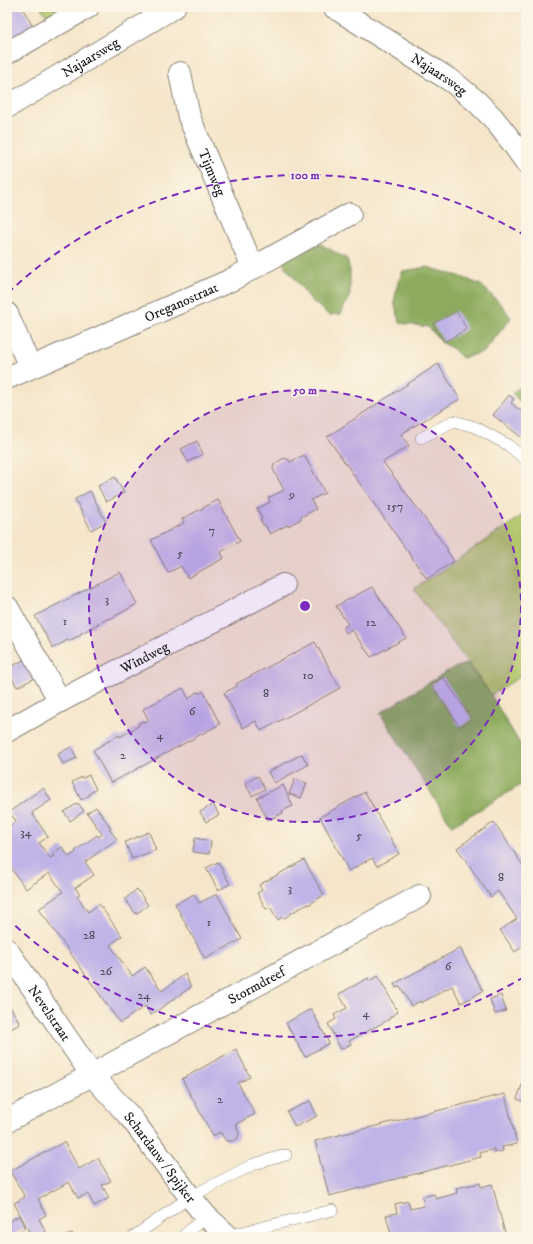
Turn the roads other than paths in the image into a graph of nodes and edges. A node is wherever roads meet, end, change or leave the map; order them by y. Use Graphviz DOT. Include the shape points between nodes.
graph roads {
  1 [pos="88,7"];
  2 [pos="174,7"];
  3 [pos="334,7"];
  4 [pos="7,53"];
  5 [pos="180,73"];
  6 [pos="7,107"];
  7 [pos="526,162"];
  8 [pos="350,214"];
  9 [pos="254,268"];
  10 [pos="7,314"];
  11 [pos="30,367"];
  12 [pos="7,378"];
  13 [pos="421,438"];
  14 [pos="526,460"];
  15 [pos="283,585"];
  16 [pos="7,607"];
  17 [pos="60,702"];
  18 [pos="7,731"];
  19 [pos="420,896"];
  20 [pos="7,950"];
  21 [pos="92,1075"];
  22 [pos="7,1121"];
  23 [pos="286,1155"];
  24 [pos="190,1197"];
  25 [pos="333,1210"];
  26 [pos="206,1216"];
  27 [pos="133,1237"];
  28 [pos="182,1237"];
  29 [pos="229,1237"];
  30 [pos="235,1237"];
  1 -- 4 [label="street"];
  2 -- 6 [label="street, Najaarsweg"];
  3 -- 7 [label="street, Najaarsweg" via="453,82 493,118"];
  5 -- 9 [label="street, Tijmweg" via="189,117"];
  8 -- 9 [label="street, Oreganostraat"];
  9 -- 11 [label="street, Oreganostraat"];
  10 -- 11 [label="street"];
  11 -- 12 [label="street, Oreganostraat"];
  13 -- 14 [label="lane" via="454,421 475,427 508,445"];
  15 -- 17 [label="street, Windweg"];
  16 -- 17 [label="street"];
  17 -- 18 [label="street, Windweg"];
  19 -- 21 [label="street, Stormdreef"];
  20 -- 21 [label="street, Nevelstraat"];
  21 -- 22 [label="street, Stormdreef"];
  21 -- 24 [label="street, Schardauw / Spijker" via="131,1118"];
  23 -- 24 [label="lane" via="254,1164"];
  24 -- 26 [label="street, Schardauw / Spijker"];
  24 -- 27 [label="lane"];
  25 -- 30 [label="lane" via="239,1233"];
  26 -- 28 [label="lane"];
  26 -- 29 [label="street, Schardauw / Spijker"];
}
